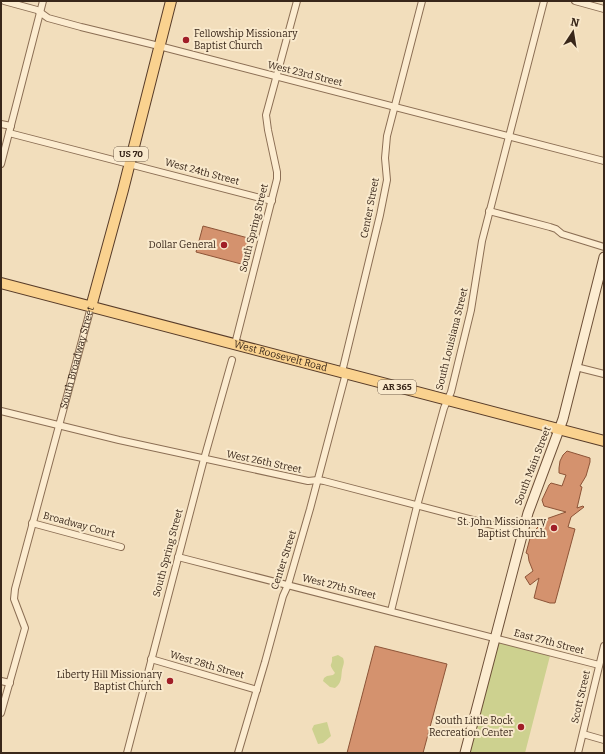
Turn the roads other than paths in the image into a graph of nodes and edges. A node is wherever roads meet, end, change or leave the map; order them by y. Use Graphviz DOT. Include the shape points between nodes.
graph roads {
  1 [pos="4,1"];
  2 [pos="43,1"];
  3 [pos="171,1"];
  4 [pos="297,1"];
  5 [pos="422,1"];
  6 [pos="544,1"];
  7 [pos="575,1"];
  8 [pos="604,9"];
  9 [pos="40,12"];
  10 [pos="159,46"];
  11 [pos="276,77"];
  12 [pos="394,107"];
  13 [pos="1,124"];
  14 [pos="10,130"];
  15 [pos="508,137"];
  16 [pos="604,161"];
  17 [pos="129,163"];
  18 [pos="1,164"];
  19 [pos="272,201"];
  20 [pos="489,210"];
  21 [pos="604,247"];
  22 [pos="604,257"];
  23 [pos="1,284"];
  24 [pos="91,307"];
  25 [pos="235,344"];
  26 [pos="232,360"];
  27 [pos="576,367"];
  28 [pos="344,373"];
  29 [pos="604,374"];
  30 [pos="447,400"];
  31 [pos="1,411"];
  32 [pos="58,425"];
  33 [pos="559,429"];
  34 [pos="604,441"];
  35 [pos="204,459"];
  36 [pos="318,480"];
  37 [pos="417,506"];
  38 [pos="32,523"];
  39 [pos="523,533"];
  40 [pos="121,547"];
  41 [pos="178,557"];
  42 [pos="288,585"];
  43 [pos="391,611"];
  44 [pos="495,638"];
  45 [pos="604,646"];
  46 [pos="151,659"];
  47 [pos="599,665"];
  48 [pos="1,681"];
  49 [pos="10,683"];
  50 [pos="257,690"];
  51 [pos="1,713"];
  52 [pos="583,734"];
  53 [pos="604,740"];
  54 [pos="127,753"];
  55 [pos="238,753"];
  56 [pos="465,753"];
  57 [pos="578,753"];
  1 -- 9 [label="street, West 23rd Street"];
  2 -- 9 [label="street"];
  3 -- 10 [label="main road, South Broadway Street / US 70"];
  4 -- 11 [label="street, South Spring Street"];
  5 -- 12 [label="street, Center Street"];
  6 -- 15 [label="street, South Louisiana Street"];
  7 -- 8 [label="street"];
  9 -- 10 [label="street, West 23rd Street" via="48,18 74,26"];
  9 -- 14 [label="street"];
  10 -- 11 [label="street, West 23rd Street"];
  10 -- 17 [label="main road, South Broadway Street / US 70"];
  11 -- 12 [label="street, West 23rd Street"];
  11 -- 19 [label="street, South Spring Street" via="266,115 277,172"];
  12 -- 15 [label="street, West 23rd Street"];
  12 -- 28 [label="street, Center Street" via="385,147 387,179"];
  13 -- 14 [label="street, West 24th Street"];
  14 -- 17 [label="street, West 24th Street"];
  14 -- 18 [label="street"];
  15 -- 16 [label="street, West 23rd Street"];
  15 -- 20 [label="street, South Louisiana Street"];
  17 -- 19 [label="street, West 24th Street"];
  17 -- 24 [label="main road, South Broadway Street / US 70"];
  19 -- 25 [label="street, South Spring Street"];
  20 -- 21 [label="street" via="550,227 562,234"];
  20 -- 30 [label="street, South Louisiana Street" via="471,310"];
  22 -- 27 [label="street, South Main Street"];
  23 -- 24 [label="main road, West Roosevelt Road"];
  24 -- 25 [label="main road, West Roosevelt Road / AR 365"];
  24 -- 32 [label="street, South Broadway Street"];
  25 -- 28 [label="main road, West Roosevelt Road / AR 365"];
  26 -- 35 [label="street, South Spring Street"];
  27 -- 29 [label="street"];
  27 -- 33 [label="street, South Main Street"];
  28 -- 30 [label="main road, West Roosevelt Road / AR 365"];
  28 -- 36 [label="street, Center Street"];
  30 -- 33 [label="main road, West Roosevelt Road / AR 365"];
  30 -- 37 [label="street, South Louisiana Street"];
  31 -- 32 [label="street, West 26th Street"];
  32 -- 35 [label="street, West 26th Street"];
  32 -- 38 [label="street, South Broadway Street"];
  33 -- 34 [label="main road, AR 365"];
  33 -- 39 [label="street, South Main Street" via="534,494"];
  35 -- 36 [label="street, West 26th Street" via="308,481"];
  35 -- 41 [label="street, South Spring Street"];
  36 -- 37 [label="street, West 26th Street"];
  36 -- 42 [label="street, Center Street"];
  37 -- 39 [label="street, West 26th Street"];
  37 -- 43 [label="street, South Louisiana Street"];
  38 -- 40 [label="street, Broadway Court"];
  38 -- 49 [label="street, South Broadway Street" via="13,597 24,628"];
  39 -- 44 [label="street, South Main Street"];
  41 -- 42 [label="street, West 27th Street"];
  41 -- 46 [label="street, South Spring Street"];
  42 -- 43 [label="street, West 27th Street"];
  42 -- 50 [label="street, Center Street"];
  43 -- 44 [label="street, West 27th Street"];
  44 -- 47 [label="street, East 27th Street"];
  44 -- 56 [label="street, South Main Street"];
  45 -- 47 [label="street, Scott Street"];
  46 -- 50 [label="street, West 28th Street"];
  46 -- 54 [label="street, South Spring Street"];
  47 -- 52 [label="street, Scott Street"];
  48 -- 49 [label="street"];
  49 -- 51 [label="street, South Broadway Street"];
  50 -- 55 [label="street, Center Street"];
  52 -- 53 [label="street"];
  52 -- 57 [label="street, Scott Street"];
}
